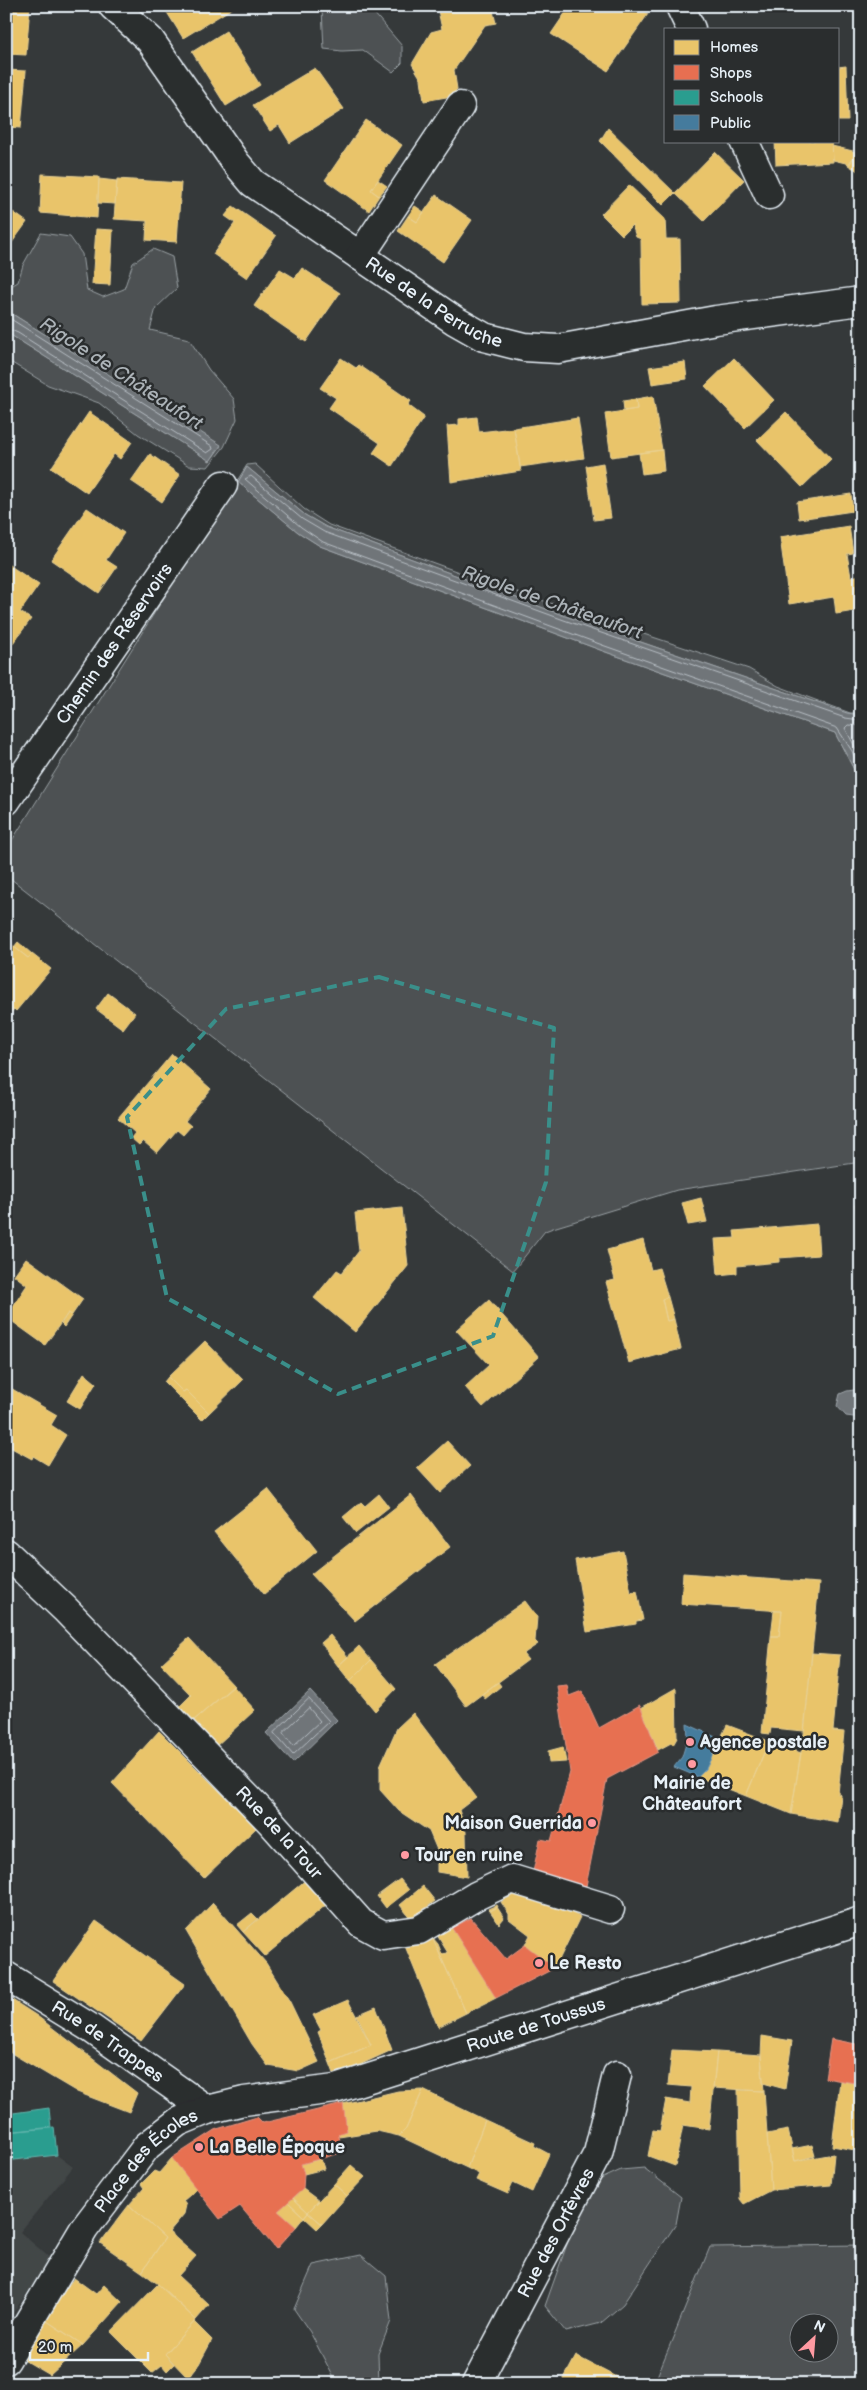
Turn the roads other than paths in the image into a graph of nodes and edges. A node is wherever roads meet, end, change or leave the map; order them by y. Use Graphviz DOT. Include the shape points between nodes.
graph roads {
  1 [pos="113,6"];
  2 [pos="680,6"];
  3 [pos="691,28"];
  4 [pos="460,106"];
  5 [pos="744,142"];
  6 [pos="769,195"];
  7 [pos="360,256"];
  8 [pos="861,301"];
  9 [pos="223,485"];
  10 [pos="6,801"];
  11 [pos="6,1553"];
  12 [pos="610,1909"];
  13 [pos="861,1921"];
  14 [pos="6,1976"];
  15 [pos="617,2075"];
  16 [pos="207,2110"];
  17 [pos="6,2360"];
  18 [pos="476,2384"];
  1 -- 7 [label="street, Rue de la Perruche" via="150,40 253,184"];
  2 -- 3 [label="street"];
  4 -- 7 [label="street"];
  5 -- 6 [label="street"];
  7 -- 8 [label="street, Rue de la Perruche" via="484,337 524,347 558,349 716,320"];
  9 -- 10 [label="street, Chemin des Réservoirs"];
  11 -- 12 [label="street, Rue de la Tour" via="65,1609 270,1821 360,1923 383,1935 419,1930 476,1896 512,1880"];
  13 -- 16 [label="street, Route de Toussus" via="335,2089 244,2101"];
  14 -- 16 [label="street, Rue de Trappes" via="89,2027"];
  15 -- 18 [label="street, Rue des Orfèvres" via="598,2153"];
  16 -- 17 [label="street, Place des Écoles" via="178,2122 147,2146 92,2219"];
}
